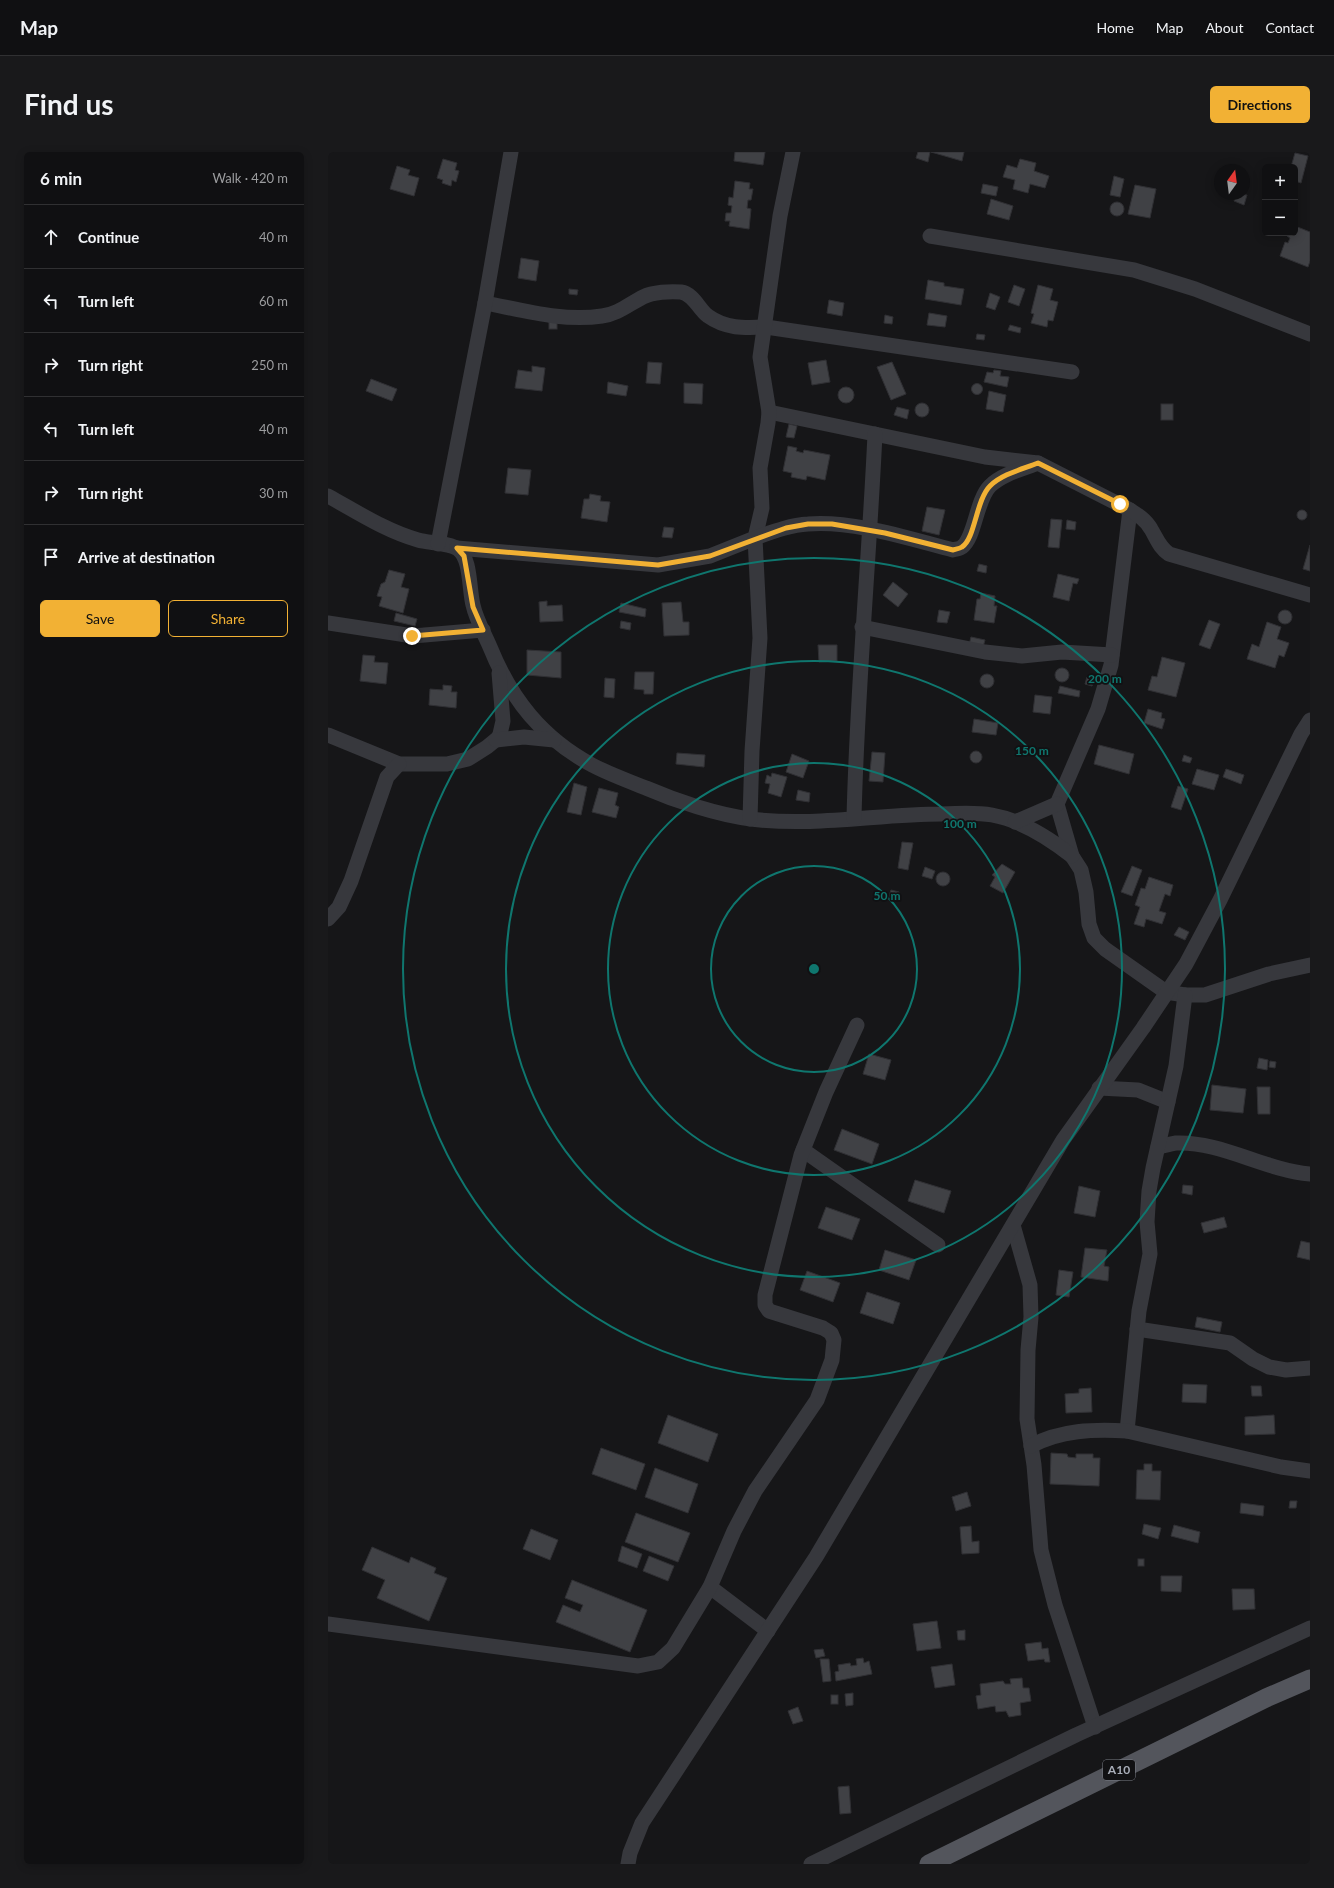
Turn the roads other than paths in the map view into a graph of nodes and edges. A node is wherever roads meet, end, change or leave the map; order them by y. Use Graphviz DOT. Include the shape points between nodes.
graph roads {
  1 [pos="511,152"];
  2 [pos="793,152"];
  3 [pos="930,236"];
  4 [pos="485,303"];
  5 [pos="766,327"];
  6 [pos="1310,334"];
  7 [pos="1072,372"];
  8 [pos="769,412"];
  9 [pos="875,434"];
  10 [pos="1038,463"];
  11 [pos="328,496"];
  12 [pos="1130,510"];
  13 [pos="870,530"];
  14 [pos="755,538"];
  15 [pos="438,544"];
  16 [pos="457,548"];
  17 [pos="1310,595"];
  18 [pos="328,623"];
  19 [pos="862,627"];
  20 [pos="483,630"];
  21 [pos="1112,655"];
  22 [pos="499,668"];
  23 [pos="1310,720"];
  24 [pos="328,735"];
  25 [pos="496,740"];
  26 [pos="554,740"];
  27 [pos="399,764"];
  28 [pos="1057,804"];
  29 [pos="854,818"];
  30 [pos="750,819"];
  31 [pos="1015,822"];
  32 [pos="1072,856"];
  33 [pos="328,919"];
  34 [pos="1310,965"];
  35 [pos="1166,992"];
  36 [pos="1185,995"];
  37 [pos="857,1025"];
  38 [pos="1099,1088"];
  39 [pos="1168,1102"];
  40 [pos="1158,1147"];
  41 [pos="803,1150"];
  42 [pos="1310,1174"];
  43 [pos="1013,1225"];
  44 [pos="938,1245"];
  45 [pos="1137,1329"];
  46 [pos="1310,1368"];
  47 [pos="1127,1431"];
  48 [pos="1031,1446"];
  49 [pos="1310,1471"];
  50 [pos="710,1587"];
  51 [pos="328,1624"];
  52 [pos="1310,1628"];
  53 [pos="768,1631"];
  54 [pos="1310,1679"];
  55 [pos="1095,1727"];
  56 [pos="628,1864"];
  57 [pos="811,1864"];
  58 [pos="929,1864"];
  1 -- 4 [label="street"];
  2 -- 5 [label="street" via="777,234"];
  3 -- 6 [label="street" via="1134,270 1196,289"];
  4 -- 5 [label="street" via="573,318 603,316 627,308 643,297 658,293 684,292 699,304 707,315 720,322 736,328"];
  4 -- 15 [label="street"];
  5 -- 7 [label="street"];
  5 -- 8 [label="street" via="760,357"];
  8 -- 9 [label="street"];
  8 -- 14 [label="street" via="760,468 762,508"];
  9 -- 10 [label="street" via="985,457"];
  9 -- 13 [label="street"];
  10 -- 12 [label="street"];
  10 -- 13 [label="street" via="997,480 989,486 978,507 969,538 962,547 953,550"];
  11 -- 15 [label="street" via="391,530"];
  12 -- 17 [label="street" via="1142,518 1162,549 1170,554"];
  12 -- 21 [label="street"];
  13 -- 14 [label="street" via="832,524 808,524"];
  13 -- 19 [label="street"];
  14 -- 16 [label="street" via="710,556 658,565"];
  14 -- 30 [label="street" via="760,638"];
  15 -- 16 [label="street"];
  16 -- 20 [label="street" via="464,556 473,607"];
  18 -- 20 [label="street" via="412,636"];
  19 -- 21 [label="street" via="985,652 1022,656 1062,652"];
  19 -- 29 [label="street"];
  20 -- 22 [label="street"];
  21 -- 28 [label="street" via="1098,709"];
  22 -- 25 [label="street" via="502,720 500,734"];
  22 -- 26 [label="street" via="527,712"];
  23 -- 35 [label="street" via="1186,964"];
  24 -- 27 [label="street"];
  25 -- 26 [label="street" via="524,736"];
  25 -- 27 [label="street" via="468,759 447,764"];
  26 -- 30 [label="street" via="592,765 649,789 688,804"];
  27 -- 33 [label="street" via="387,777 351,881 339,907"];
  28 -- 31 [label="street"];
  28 -- 32 [label="street"];
  29 -- 30 [label="street" via="803,821"];
  29 -- 31 [label="street" via="962,813 993,815"];
  31 -- 32 [label="street" via="1052,840"];
  32 -- 35 [label="street" via="1080,870 1086,892 1089,924 1094,938 1105,949"];
  34 -- 36 [label="street" via="1269,974 1205,995"];
  35 -- 36 [label="street"];
  35 -- 38 [label="street"];
  36 -- 39 [label="street" via="1176,1066"];
  37 -- 41 [label="street"];
  38 -- 39 [label="street" via="1138,1090"];
  38 -- 43 [label="street" via="1063,1140"];
  39 -- 40 [label="street"];
  40 -- 42 [label="street" via="1176,1143 1200,1146 1232,1153 1290,1172"];
  40 -- 45 [label="street" via="1148,1201 1150,1254 1141,1294"];
  41 -- 44 [label="street"];
  41 -- 50 [label="street" via="765,1295 765,1305 768,1311 777,1315 823,1328 831,1333 834,1340 832,1360 817,1400 755,1491 734,1531"];
  43 -- 48 [label="street" via="1030,1285 1027,1419"];
  43 -- 53 [label="street" via="820,1550"];
  45 -- 46 [label="street" via="1230,1343 1269,1367 1286,1370"];
  45 -- 47 [label="street"];
  47 -- 48 [label="street" via="1063,1434"];
  47 -- 49 [label="street"];
  48 -- 55 [label="street" via="1044,1565"];
  50 -- 51 [label="street" via="673,1648 658,1662 638,1666"];
  50 -- 53 [label="street"];
  52 -- 55 [label="street"];
  53 -- 56 [label="street" via="642,1823"];
  54 -- 58 [label="main road, A10"];
  55 -- 57 [label="street"];
}
